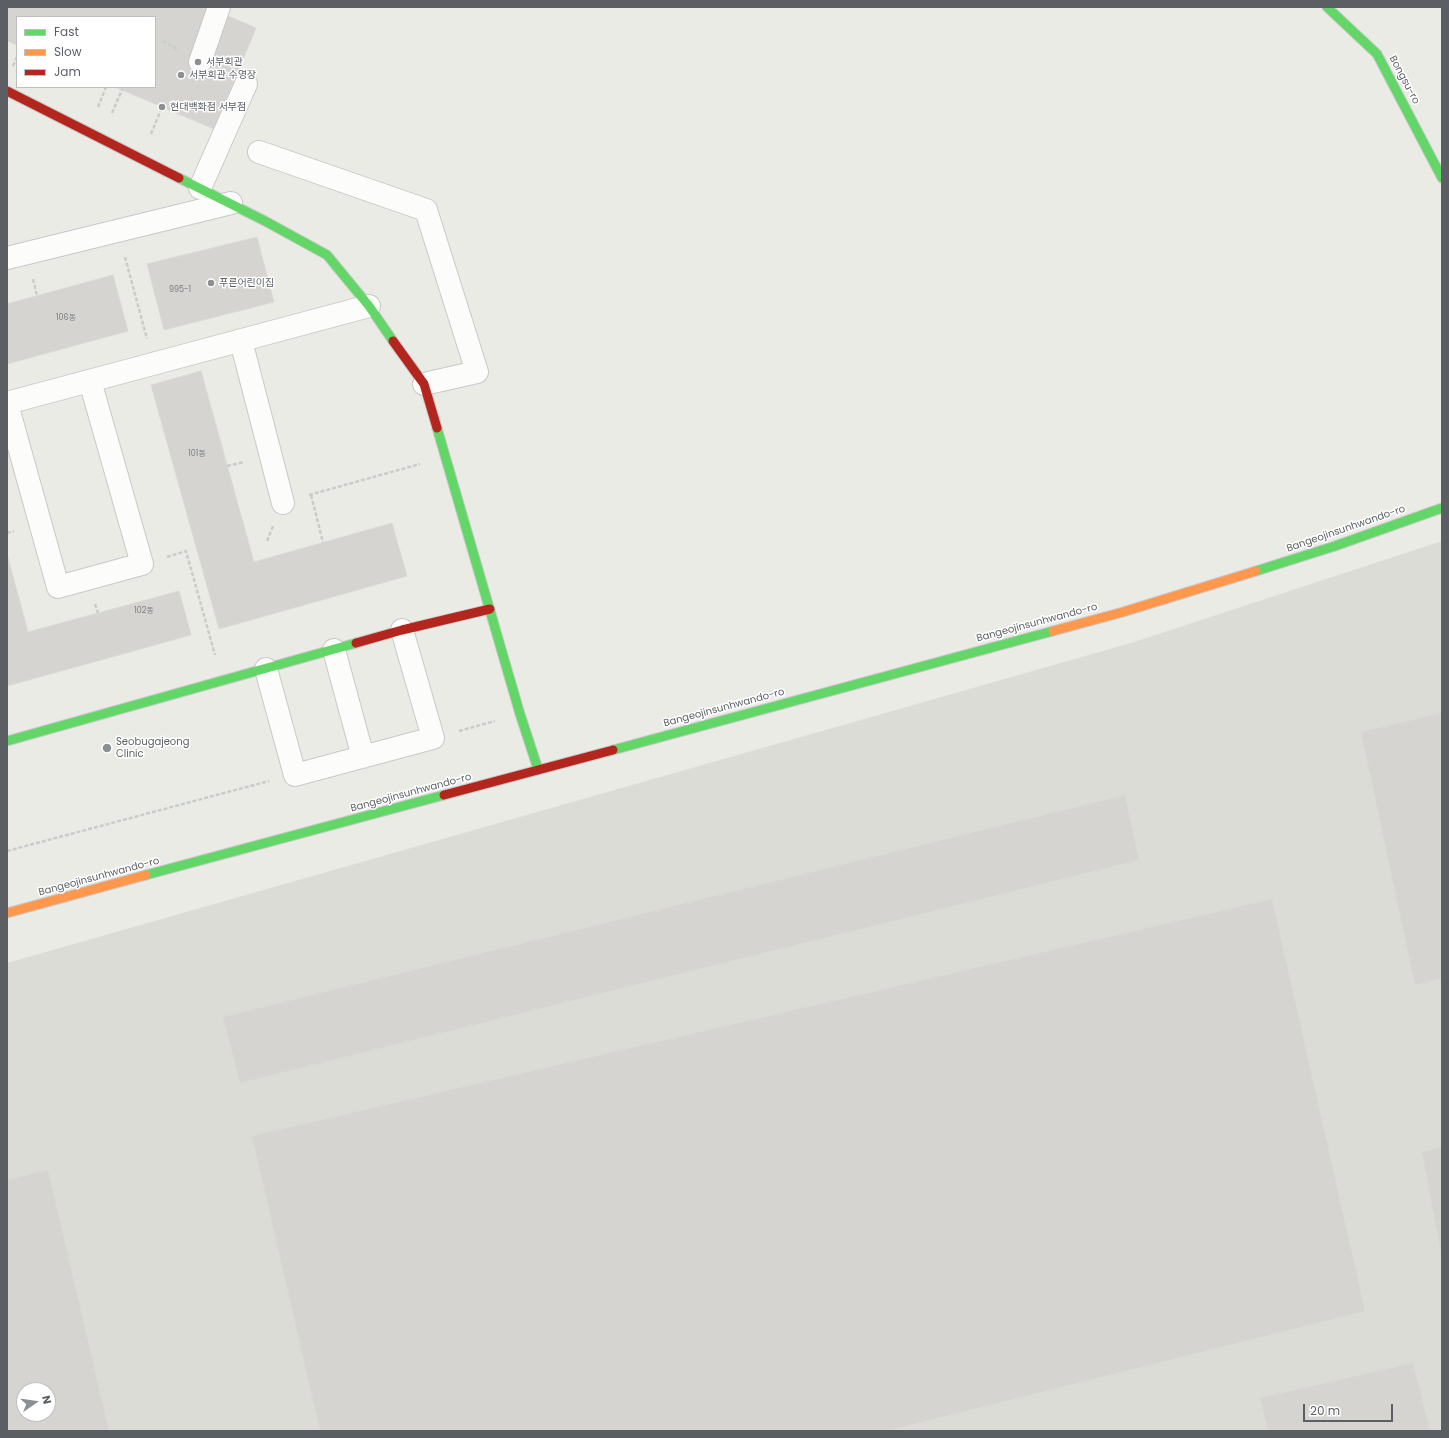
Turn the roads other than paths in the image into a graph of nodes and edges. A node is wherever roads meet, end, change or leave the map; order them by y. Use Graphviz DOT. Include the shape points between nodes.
graph roads {
  1 [pos="219,7"];
  2 [pos="1327,7"];
  3 [pos="200,62"];
  4 [pos="246,84"];
  5 [pos="10,96"];
  6 [pos="259,152"];
  7 [pos="1442,178"];
  8 [pos="200,188"];
  9 [pos="231,203"];
  10 [pos="7,258"];
  11 [pos="369,306"];
  12 [pos="241,340"];
  13 [pos="90,381"];
  14 [pos="424,384"];
  15 [pos="7,404"];
  16 [pos="283,503"];
  17 [pos="1442,508"];
  18 [pos="490,608"];
  19 [pos="402,630"];
  20 [pos="334,650"];
  21 [pos="266,669"];
  22 [pos="7,741"];
  23 [pos="362,757"];
  24 [pos="538,769"];
  25 [pos="7,914"];
  1 -- 3 [label="street"];
  2 -- 7 [label="main road, Bongsu-ro" via="1377,54"];
  4 -- 8 [label="street"];
  5 -- 8 [label="main road"];
  6 -- 14 [label="street" via="426,210 477,372"];
  8 -- 9 [label="main road"];
  9 -- 10 [label="street"];
  9 -- 11 [label="main road" via="327,254"];
  11 -- 12 [label="street"];
  11 -- 14 [label="main road"];
  12 -- 13 [label="street"];
  12 -- 16 [label="street"];
  13 -- 15 [label="street"];
  13 -- 15 [label="street" via="142,564 58,587"];
  14 -- 18 [label="main road"];
  17 -- 24 [label="main road, Bangeojinsunhwando-ro" via="1335,546 1123,612"];
  18 -- 19 [label="main road"];
  18 -- 24 [label="main road"];
  19 -- 20 [label="main road"];
  19 -- 23 [label="street" via="433,738"];
  20 -- 21 [label="main road"];
  20 -- 23 [label="street"];
  21 -- 22 [label="main road"];
  21 -- 23 [label="street" via="295,775"];
  24 -- 25 [label="main road, Bangeojinsunhwando-ro"];
}
